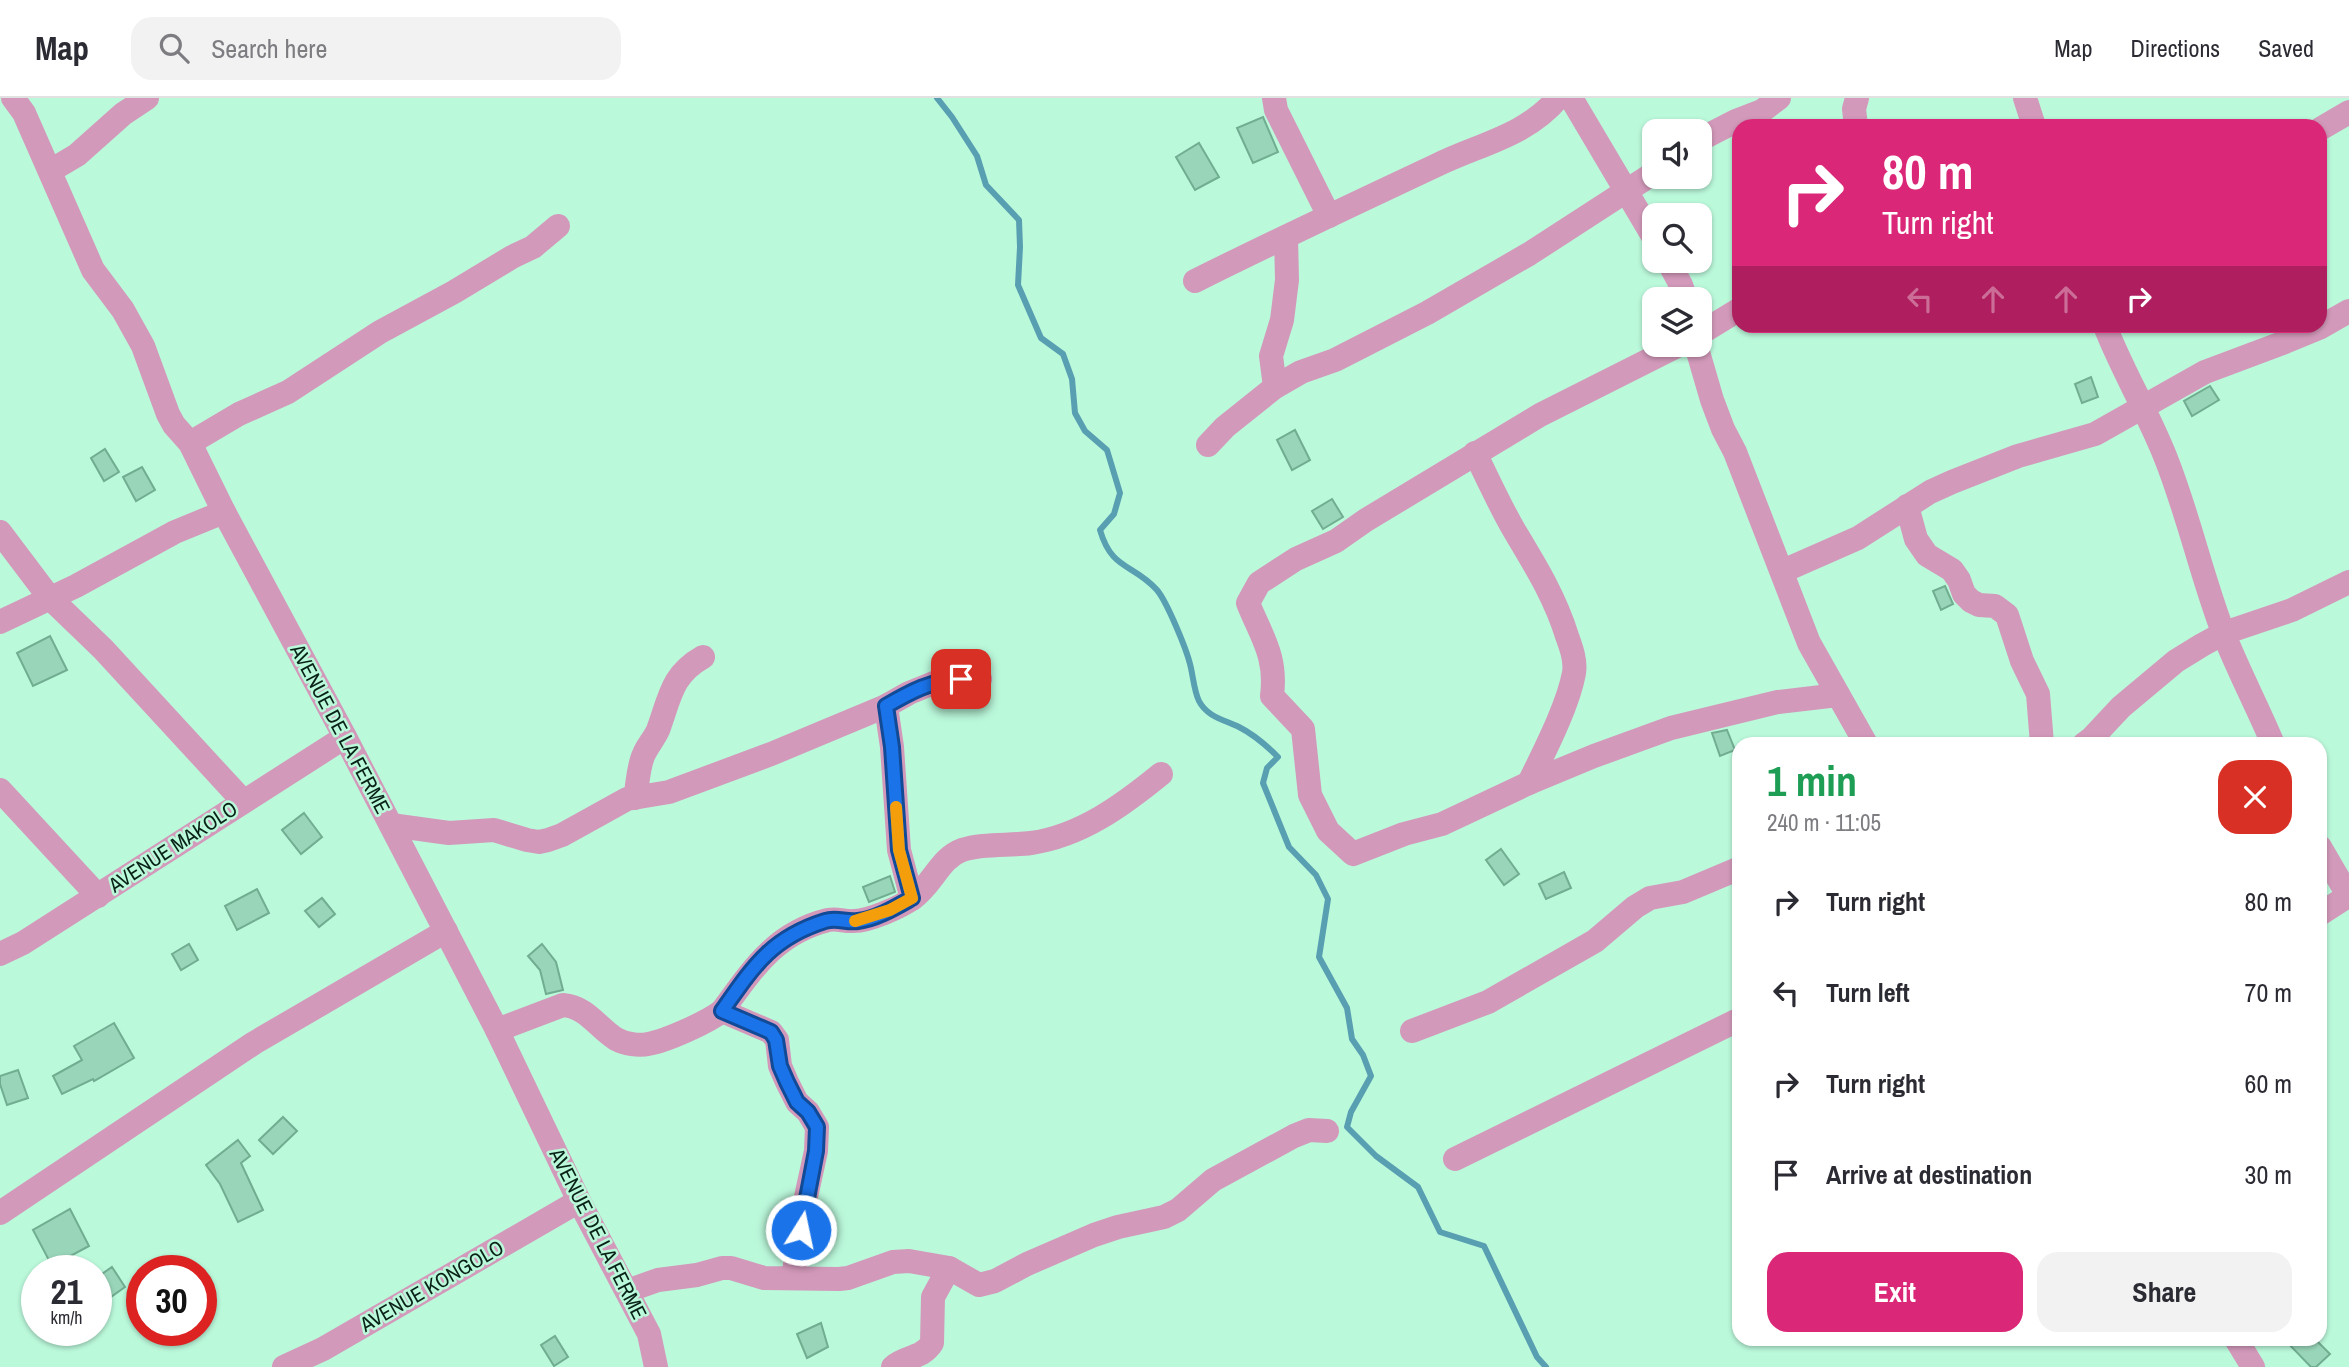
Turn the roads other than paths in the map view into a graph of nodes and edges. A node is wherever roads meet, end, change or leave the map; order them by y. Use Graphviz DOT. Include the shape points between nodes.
graph roads {
  1 [pos="13,98"];
  2 [pos="148,98"];
  3 [pos="1274,98"];
  4 [pos="1558,98"];
  5 [pos="1571,98"];
  6 [pos="1779,98"];
  7 [pos="1857,98"];
  8 [pos="2025,98"];
  9 [pos="2349,112"];
  10 [pos="1741,119"];
  11 [pos="1855,119"];
  12 [pos="2032,119"];
  13 [pos="1732,123"];
  14 [pos="2327,125"];
  15 [pos="1712,133"];
  16 [pos="50,171"];
  17 [pos="1642,181"];
  18 [pos="1626,192"];
  19 [pos="1329,216"];
  20 [pos="1642,218"];
  21 [pos="558,226"];
  22 [pos="1286,237"];
  23 [pos="1195,281"];
  24 [pos="2349,311"];
  25 [pos="1732,314"];
  26 [pos="2327,323"];
  27 [pos="1712,326"];
  28 [pos="2108,333"];
  29 [pos="2307,333"];
  30 [pos="1655,357"];
  31 [pos="1700,357"];
  32 [pos="1275,387"];
  33 [pos="2144,406"];
  34 [pos="190,443"];
  35 [pos="1208,445"];
  36 [pos="1475,453"];
  37 [pos="1908,506"];
  38 [pos="224,512"];
  39 [pos="0,532"];
  40 [pos="1783,571"];
  41 [pos="2349,582"];
  42 [pos="49,597"];
  43 [pos="0,622"];
  44 [pos="2224,633"];
  45 [pos="704,657"];
  46 [pos="980,679"];
  47 [pos="1839,695"];
  48 [pos="886,706"];
  49 [pos="345,737"];
  50 [pos="1862,737"];
  51 [pos="2041,737"];
  52 [pos="2093,737"];
  53 [pos="2270,737"];
  54 [pos="1161,774"];
  55 [pos="1529,783"];
  56 [pos="0,790"];
  57 [pos="635,797"];
  58 [pos="243,801"];
  59 [pos="391,825"];
  60 [pos="2327,859"];
  61 [pos="1732,871"];
  62 [pos="98,896"];
  63 [pos="2349,897"];
  64 [pos="912,898"];
  65 [pos="2327,910"];
  66 [pos="446,931"];
  67 [pos="0,954"];
  68 [pos="722,1011"];
  69 [pos="1732,1023"];
  70 [pos="497,1030"];
  71 [pos="1412,1031"];
  72 [pos="1327,1131"];
  73 [pos="1455,1159"];
  74 [pos="579,1201"];
  75 [pos="0,1213"];
  76 [pos="949,1268"];
  77 [pos="793,1278"];
  78 [pos="627,1291"];
  79 [pos="2240,1346"];
  80 [pos="284,1367"];
  81 [pos="656,1367"];
  82 [pos="892,1367"];
  83 [pos="2253,1367"];
  1 -- 16 [label="street, AVENUE DE LA FERME"];
  2 -- 16 [label="street"];
  3 -- 19 [label="street"];
  4 -- 19 [label="street" via="1518,132"];
  5 -- 18 [label="street"];
  6 -- 10 [label="street"];
  7 -- 11 [label="street"];
  8 -- 12 [label="street"];
  9 -- 14 [label="street"];
  13 -- 15 [label="street"];
  16 -- 34 [label="street, AVENUE DE LA FERME" via="88,262 123,310 143,346 168,414"];
  17 -- 18 [label="street"];
  18 -- 20 [label="street"];
  18 -- 32 [label="street" via="1427,313"];
  19 -- 22 [label="street"];
  21 -- 34 [label="street" via="533,247 380,332 288,392"];
  22 -- 23 [label="street"];
  22 -- 32 [label="street" via="1282,320 1271,356"];
  24 -- 26 [label="street"];
  25 -- 27 [label="street"];
  28 -- 33 [label="street"];
  29 -- 33 [label="street" via="2205,372"];
  30 -- 36 [label="street"];
  31 -- 40 [label="street" via="1723,429"];
  32 -- 35 [label="street"];
  33 -- 37 [label="street" via="2095,434 1981,469"];
  33 -- 44 [label="street"];
  34 -- 38 [label="street, AVENUE DE LA FERME"];
  36 -- 55 [label="street" via="1559,610 1573,653 1574,671 1563,706"];
  36 -- 55 [label="street" via="1336,541 1259,583 1248,603 1266,641 1275,675 1272,696 1303,730 1310,795 1328,831 1353,854 1442,824"];
  37 -- 40 [label="street" via="1858,538"];
  37 -- 51 [label="street" via="1916,539 1927,555 1952,570 1971,601 1996,606 2007,615 2038,694"];
  38 -- 42 [label="street"];
  38 -- 49 [label="street, AVENUE DE LA FERME"];
  39 -- 42 [label="street"];
  40 -- 47 [label="street" via="1809,643"];
  41 -- 44 [label="street" via="2292,610"];
  42 -- 43 [label="street"];
  42 -- 58 [label="street"];
  44 -- 52 [label="street" via="2176,661"];
  44 -- 53 [label="street"];
  45 -- 57 [label="street" via="689,665 669,695 643,756"];
  46 -- 48 [label="street" via="941,680"];
  47 -- 50 [label="street"];
  47 -- 55 [label="street" via="1779,702 1671,728"];
  48 -- 57 [label="street" via="669,792"];
  48 -- 64 [label="street" via="899,850"];
  49 -- 58 [label="street, AVENUE MAKOLO"];
  49 -- 59 [label="street, AVENUE DE LA FERME"];
  54 -- 64 [label="street" via="1102,817 1063,834 953,854"];
  56 -- 62 [label="street"];
  57 -- 59 [label="street" via="562,835 538,842 494,830 449,834"];
  58 -- 62 [label="street, AVENUE MAKOLO"];
  59 -- 66 [label="street, AVENUE DE LA FERME"];
  60 -- 63 [label="street"];
  61 -- 71 [label="street" via="1683,892 1650,898 1595,941 1497,997"];
  62 -- 67 [label="street, AVENUE MAKOLO"];
  63 -- 65 [label="street"];
  64 -- 68 [label="street" via="859,921 827,920 775,945"];
  66 -- 70 [label="street, AVENUE DE LA FERME"];
  66 -- 75 [label="street" via="254,1043"];
  68 -- 70 [label="street" via="647,1045 617,1039 574,1006 562,1005"];
  68 -- 77 [label="street" via="771,1032 787,1082 817,1127"];
  69 -- 73 [label="street"];
  70 -- 74 [label="street, AVENUE DE LA FERME"];
  72 -- 76 [label="street" via="1309,1130 1284,1140 1213,1180 1164,1217 1094,1235 995,1281 979,1285"];
  74 -- 78 [label="street, AVENUE DE LA FERME"];
  74 -- 80 [label="street, AVENUE KONGOLO"];
  76 -- 77 [label="street" via="893,1262 848,1278"];
  76 -- 82 [label="street" via="933,1297 932,1343 922,1355"];
  77 -- 78 [label="street" via="764,1278 722,1268"];
  78 -- 81 [label="street, AVENUE DE LA FERME" via="649,1334"];
  79 -- 83 [label="street"];
}
